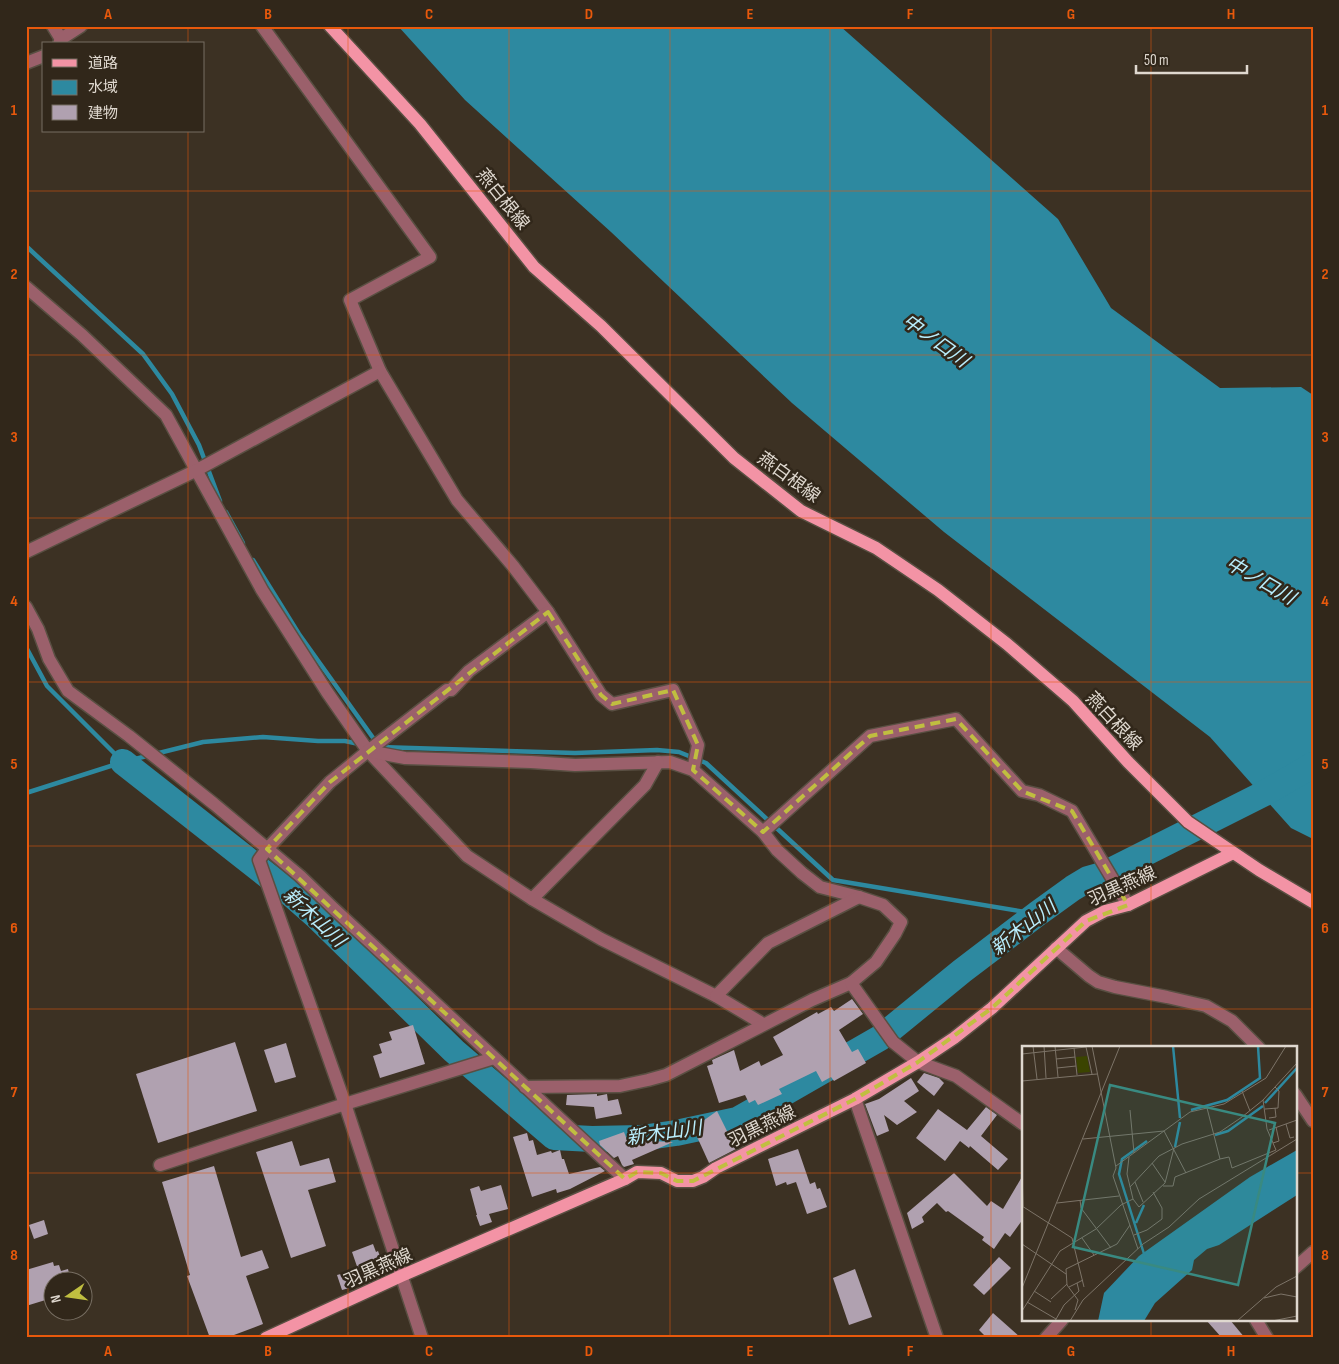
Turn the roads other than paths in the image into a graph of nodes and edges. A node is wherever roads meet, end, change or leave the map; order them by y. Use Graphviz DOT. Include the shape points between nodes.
graph roads {
  1 [pos="53,26"];
  2 [pos="81,26"];
  3 [pos="262,26"];
  4 [pos="330,26"];
  5 [pos="60,41"];
  6 [pos="42,57"];
  7 [pos="26,63"];
  8 [pos="26,287"];
  9 [pos="380,372"];
  10 [pos="195,470"];
  11 [pos="26,552"];
  12 [pos="26,607"];
  13 [pos="548,612"];
  14 [pos="368,751"];
  15 [pos="658,762"];
  16 [pos="693,770"];
  17 [pos="763,832"];
  18 [pos="267,849"];
  19 [pos="1233,853"];
  20 [pos="859,897"];
  21 [pos="532,899"];
  22 [pos="1313,902"];
  23 [pos="1128,905"];
  24 [pos="1056,948"];
  25 [pos="850,983"];
  26 [pos="716,996"];
  27 [pos="763,1024"];
  28 [pos="1257,1046"];
  29 [pos="494,1058"];
  30 [pos="918,1062"];
  31 [pos="525,1087"];
  32 [pos="1296,1096"];
  33 [pos="855,1099"];
  34 [pos="345,1104"];
  35 [pos="1313,1121"];
  36 [pos="1022,1123"];
  37 [pos="160,1165"];
  38 [pos="626,1179"];
  39 [pos="1313,1252"];
  40 [pos="1296,1267"];
  41 [pos="402,1276"];
  42 [pos="1060,1322"];
  43 [pos="1257,1322"];
  44 [pos="266,1338"];
  45 [pos="422,1338"];
  46 [pos="937,1338"];
  47 [pos="1046,1338"];
  48 [pos="1267,1338"];
  1 -- 5 [label="street"];
  2 -- 5 [label="street"];
  3 -- 9 [label="street" via="430,257 350,300"];
  4 -- 19 [label="main road, 燕白根線" via="420,124 534,266 601,326 734,458 801,511 876,548 938,590 1007,644 1073,702 1188,822"];
  6 -- 7 [label="street"];
  8 -- 10 [label="street" via="166,415"];
  9 -- 10 [label="street"];
  9 -- 13 [label="street" via="457,500"];
  10 -- 11 [label="street"];
  10 -- 14 [label="street" via="262,590"];
  12 -- 18 [label="street" via="49,659 68,690"];
  13 -- 14 [label="street"];
  13 -- 16 [label="street" via="601,695 612,704 673,690 698,745"];
  14 -- 15 [label="street" via="405,758 575,765"];
  14 -- 18 [label="street" via="330,782"];
  14 -- 21 [label="street" via="466,856"];
  15 -- 16 [label="street" via="670,762"];
  15 -- 21 [label="street" via="645,785"];
  16 -- 17 [label="street"];
  17 -- 20 [label="street" via="777,850 820,887"];
  17 -- 23 [label="street" via="870,736 956,719 1022,791 1039,795 1072,811"];
  18 -- 29 [label="street"];
  18 -- 34 [label="street" via="259,860"];
  19 -- 22 [label="main road, 燕白根線"];
  19 -- 23 [label="main road, 羽黒燕線"];
  20 -- 25 [label="street" via="883,905 901,922 876,962"];
  20 -- 26 [label="street" via="768,943"];
  21 -- 26 [label="street" via="601,939"];
  23 -- 24 [label="main road, 羽黒燕線" via="1105,911 1086,921"];
  24 -- 28 [label="street" via="1098,982 1206,1006 1232,1021"];
  24 -- 30 [label="main road, 羽黒燕線" via="992,1008"];
  25 -- 27 [label="street"];
  25 -- 30 [label="street" via="894,1042"];
  26 -- 27 [label="street"];
  27 -- 31 [label="street" via="666,1075 648,1080 620,1086"];
  29 -- 31 [label="street"];
  29 -- 34 [label="street"];
  30 -- 33 [label="main road, 羽黒燕線"];
  30 -- 36 [label="street" via="956,1076"];
  31 -- 38 [label="street"];
  32 -- 35 [label="street"];
  33 -- 38 [label="main road, 羽黒燕線" via="693,1181 677,1181 653,1172 637,1172"];
  33 -- 46 [label="street"];
  34 -- 37 [label="street"];
  34 -- 41 [label="street"];
  38 -- 41 [label="main road, 羽黒燕線"];
  39 -- 40 [label="street"];
  41 -- 44 [label="main road, 羽黒燕線"];
  41 -- 45 [label="street"];
  42 -- 47 [label="street"];
  43 -- 48 [label="street"];
}
